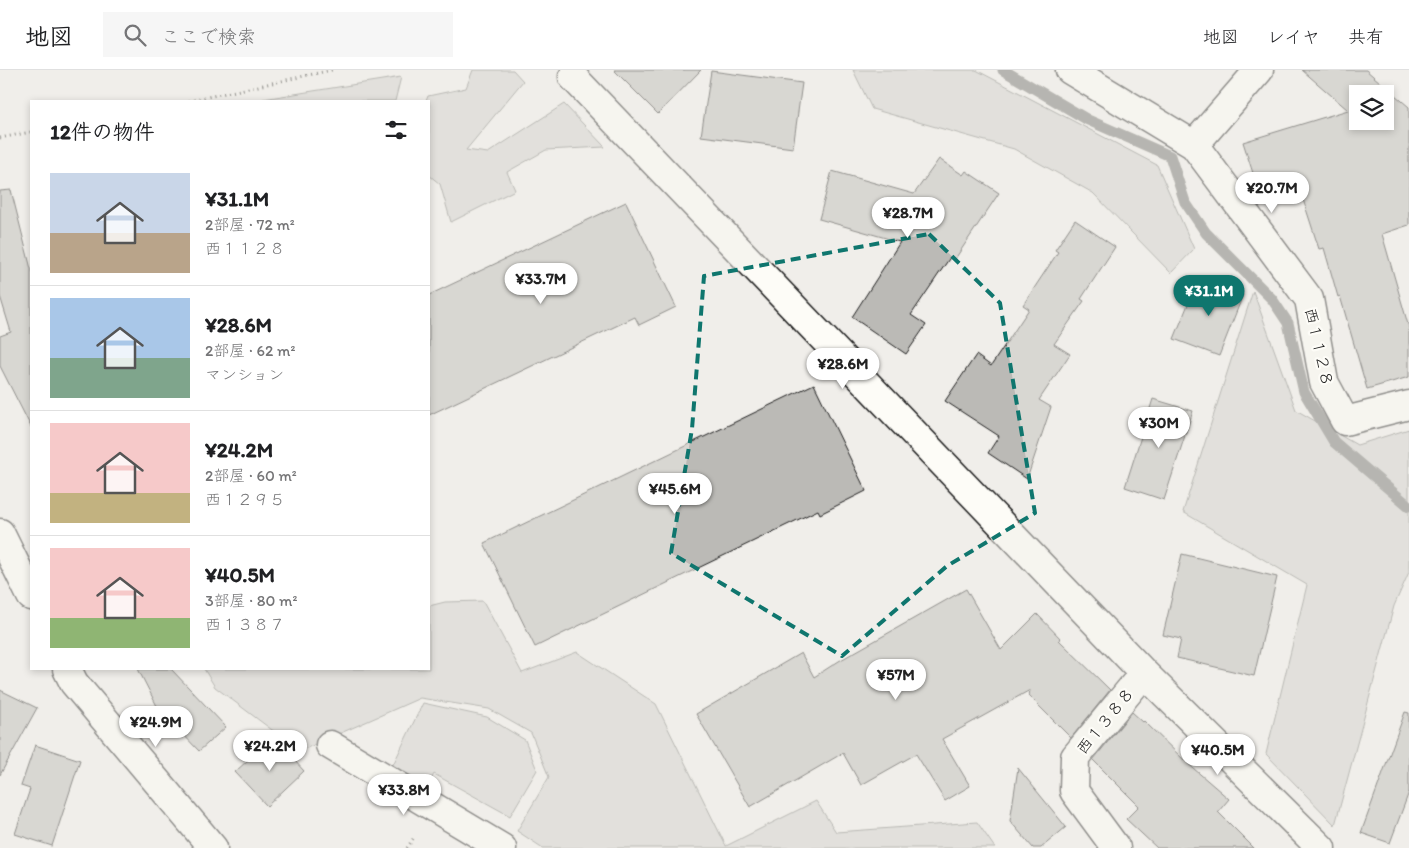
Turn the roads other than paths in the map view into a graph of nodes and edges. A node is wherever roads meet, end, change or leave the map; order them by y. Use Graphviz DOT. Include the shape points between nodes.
graph roads {
  1 [pos="1070,70"];
  2 [pos="1259,70"];
  3 [pos="573,77"];
  4 [pos="1194,145"];
  5 [pos="1409,405"];
  6 [pos="0,533"];
  7 [pos="30,594"];
  8 [pos="68,670"];
  9 [pos="1144,673"];
  10 [pos="330,745"];
  11 [pos="213,848"];
  12 [pos="502,848"];
  13 [pos="1116,848"];
  14 [pos="1322,848"];
  1 -- 4 [label="street, 西１１２８"];
  2 -- 4 [label="street"];
  3 -- 9 [label="street"];
  4 -- 5 [label="street, 西１１２８" via="1309,300 1324,382 1345,421"];
  6 -- 7 [label="street"];
  8 -- 11 [label="street" via="74,683"];
  9 -- 13 [label="street, 西１３８８" via="1075,757 1074,791"];
  9 -- 14 [label="street"];
  10 -- 12 [label="street"];
}
